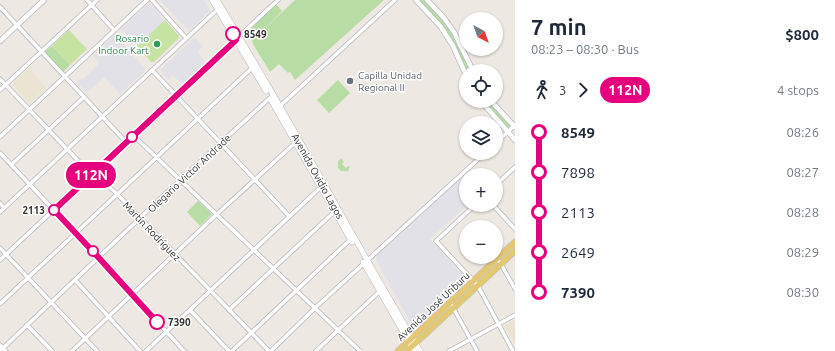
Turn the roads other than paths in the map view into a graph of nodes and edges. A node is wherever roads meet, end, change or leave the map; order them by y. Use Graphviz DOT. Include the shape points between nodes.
graph roads {
  1 [pos="44,0"];
  2 [pos="86,0"];
  3 [pos="96,0"];
  4 [pos="147,0"];
  5 [pos="152,0"];
  6 [pos="216,0"];
  7 [pos="278,0"];
  8 [pos="395,0"];
  9 [pos="416,0"];
  10 [pos="427,0"];
  11 [pos="91,5"];
  12 [pos="0,7"];
  13 [pos="219,8"];
  14 [pos="17,25"];
  15 [pos="114,30"];
  16 [pos="186,38"];
  17 [pos="237,38"];
  18 [pos="0,41"];
  19 [pos="42,51"];
  20 [pos="460,64"];
  21 [pos="470,64"];
  22 [pos="254,66"];
  23 [pos="152,70"];
  24 [pos="65,76"];
  25 [pos="0,79"];
  26 [pos="6,85"];
  27 [pos="0,90"];
  28 [pos="176,96"];
  29 [pos="271,96"];
  30 [pos="84,97"];
  31 [pos="279,107"];
  32 [pos="486,108"];
  33 [pos="498,108"];
  34 [pos="29,110"];
  35 [pos="102,116"];
  36 [pos="198,119"];
  37 [pos="515,126"];
  38 [pos="48,130"];
  39 [pos="508,132"];
  40 [pos="133,135"];
  41 [pos="0,137"];
  42 [pos="503,137"];
  43 [pos="515,140"];
  44 [pos="126,142"];
  45 [pos="297,142"];
  46 [pos="221,143"];
  47 [pos="66,150"];
  48 [pos="0,153"];
  49 [pos="156,158"];
  50 [pos="478,160"];
  51 [pos="11,165"];
  52 [pos="515,167"];
  53 [pos="471,168"];
  54 [pos="94,173"];
  55 [pos="503,178"];
  56 [pos="459,179"];
  57 [pos="180,180"];
  58 [pos="255,180"];
  59 [pos="29,184"];
  60 [pos="322,186"];
  61 [pos="117,194"];
  62 [pos="0,204"];
  63 [pos="4,208"];
  64 [pos="54,210"];
  65 [pos="336,211"];
  66 [pos="0,212"];
  67 [pos="467,212"];
  68 [pos="500,212"];
  69 [pos="216,215"];
  70 [pos="289,216"];
  71 [pos="140,218"];
  72 [pos="515,228"];
  73 [pos="76,233"];
  74 [pos="352,239"];
  75 [pos="515,242"];
  76 [pos="0,248"];
  77 [pos="254,250"];
  78 [pos="515,251"];
  79 [pos="503,253"];
  80 [pos="174,254"];
  81 [pos="6,255"];
  82 [pos="99,258"];
  83 [pos="0,260"];
  84 [pos="503,262"];
  85 [pos="365,263"];
  86 [pos="492,264"];
  87 [pos="501,264"];
  88 [pos="274,268"];
  89 [pos="28,278"];
  90 [pos="75,280"];
  91 [pos="475,283"];
  92 [pos="515,289"];
  93 [pos="296,290"];
  94 [pos="381,290"];
  95 [pos="210,291"];
  96 [pos="131,294"];
  97 [pos="50,303"];
  98 [pos="0,304"];
  99 [pos="452,305"];
  100 [pos="315,308"];
  101 [pos="190,310"];
  102 [pos="229,310"];
  103 [pos="515,315"];
  104 [pos="109,316"];
  105 [pos="498,324"];
  106 [pos="27,325"];
  107 [pos="338,330"];
  108 [pos="166,332"];
  109 [pos="251,333"];
  110 [pos="85,339"];
  111 [pos="470,339"];
  112 [pos="411,345"];
  113 [pos="2,349"];
  114 [pos="52,351"];
  115 [pos="72,351"];
  116 [pos="97,351"];
  117 [pos="140,351"];
  118 [pos="146,351"];
  119 [pos="184,351"];
  120 [pos="230,351"];
  121 [pos="270,351"];
  122 [pos="316,351"];
  123 [pos="360,351"];
  124 [pos="398,351"];
  125 [pos="420,351"];
  126 [pos="449,351"];
  127 [pos="477,351"];
  128 [pos="513,351"];
  1 -- 14 [label="street"];
  2 -- 11 [label="street"];
  3 -- 11 [label="street"];
  4 -- 15 [label="street"];
  5 -- 16 [label="street"];
  6 -- 13 [label="main road, Avenida Ovidio Lagos"];
  7 -- 17 [label="street"];
  8 -- 31 [label="street"];
  9 -- 20 [label="street" via="444,32"];
  10 -- 21 [label="street" via="454,32"];
  11 -- 15 [label="street"];
  11 -- 19 [label="street"];
  12 -- 14 [label="street"];
  13 -- 16 [label="street"];
  13 -- 17 [label="main road, Avenida Ovidio Lagos"];
  14 -- 18 [label="street"];
  14 -- 19 [label="street"];
  15 -- 24 [label="street"];
  16 -- 23 [label="street"];
  17 -- 22 [label="main road, Avenida Ovidio Lagos"];
  17 -- 28 [label="street"];
  19 -- 24 [label="street"];
  19 -- 26 [label="street"];
  22 -- 29 [label="main road, Avenida Ovidio Lagos"];
  22 -- 36 [label="street"];
  23 -- 28 [label="street"];
  23 -- 35 [label="street"];
  24 -- 30 [label="street"];
  24 -- 34 [label="street"];
  25 -- 26 [label="street, Martín Rodríguez"];
  26 -- 27 [label="street"];
  26 -- 34 [label="street, Martín Rodríguez"];
  28 -- 36 [label="street"];
  28 -- 40 [label="street"];
  29 -- 31 [label="main road, Avenida Ovidio Lagos"];
  29 -- 45 [label="main road, Avenida Ovidio Lagos"];
  29 -- 46 [label="street, Olegario Victor Andrade"];
  30 -- 35 [label="street"];
  30 -- 38 [label="street"];
  31 -- 45 [label="main road, Avenida Ovidio Lagos"];
  32 -- 39 [label="street"];
  33 -- 37 [label="street"];
  34 -- 38 [label="street, Martín Rodríguez"];
  34 -- 41 [label="street"];
  35 -- 44 [label="street"];
  35 -- 47 [label="street"];
  36 -- 46 [label="street"];
  36 -- 49 [label="street"];
  37 -- 39 [label="street"];
  38 -- 47 [label="street, Martín Rodríguez"];
  38 -- 51 [label="street"];
  39 -- 42 [label="street"];
  39 -- 43 [label="street"];
  40 -- 44 [label="street"];
  40 -- 49 [label="street"];
  44 -- 54 [label="street"];
  45 -- 58 [label="street"];
  45 -- 60 [label="main road, Avenida Ovidio Lagos"];
  46 -- 57 [label="street, Olegario Victor Andrade"];
  46 -- 58 [label="street"];
  47 -- 54 [label="street, Martín Rodríguez" via="87,170"];
  47 -- 59 [label="street"];
  48 -- 51 [label="street"];
  49 -- 57 [label="street"];
  49 -- 61 [label="street"];
  50 -- 53 [label="street"];
  51 -- 59 [label="street"];
  52 -- 55 [label="street"];
  54 -- 61 [label="street, Martín Rodríguez"];
  54 -- 64 [label="street"];
  56 -- 85 [label="street"];
  57 -- 69 [label="street"];
  57 -- 71 [label="street, Olegario Victor Andrade"];
  58 -- 69 [label="street"];
  58 -- 70 [label="street"];
  59 -- 63 [label="street"];
  59 -- 64 [label="street"];
  60 -- 65 [label="main road, Avenida Ovidio Lagos"];
  60 -- 70 [label="street"];
  61 -- 71 [label="street, Martín Rodríguez"];
  61 -- 73 [label="street"];
  62 -- 63 [label="street"];
  63 -- 66 [label="street"];
  64 -- 73 [label="street"];
  64 -- 81 [label="street"];
  65 -- 74 [label="main road, Avenida Ovidio Lagos"];
  65 -- 88 [label="street"];
  67 -- 91 [label="street" via="436,241"];
  68 -- 72 [label="street"];
  69 -- 77 [label="street"];
  69 -- 80 [label="street"];
  70 -- 77 [label="street"];
  71 -- 80 [label="street, Martín Rodríguez"];
  71 -- 82 [label="street, Olegario Victor Andrade"];
  73 -- 82 [label="street"];
  73 -- 89 [label="street"];
  74 -- 85 [label="main road, Avenida Ovidio Lagos"];
  74 -- 93 [label="street"];
  75 -- 79 [label="main road, Avenida José Uriburu"];
  76 -- 81 [label="street"];
  77 -- 88 [label="street"];
  77 -- 95 [label="street"];
  78 -- 84 [label="main road, Avenida José Uriburu"];
  80 -- 95 [label="street, Martín Rodríguez"];
  80 -- 96 [label="street"];
  81 -- 83 [label="street"];
  81 -- 89 [label="street"];
  82 -- 90 [label="street, Olegario Victor Andrade"];
  82 -- 96 [label="street"];
  85 -- 94 [label="main road, Avenida Ovidio Lagos"];
  85 -- 100 [label="street"];
  86 -- 91 [label="main road, Avenida José Uriburu"];
  87 -- 91 [label="main road, Avenida José Uriburu"];
  87 -- 92 [label="street"];
  88 -- 93 [label="street"];
  88 -- 102 [label="street"];
  89 -- 97 [label="street"];
  89 -- 98 [label="street"];
  90 -- 97 [label="street, Olegario Victor Andrade"];
  90 -- 104 [label="street"];
  91 -- 99 [label="main road, Avenida José Uriburu"];
  91 -- 105 [label="street"];
  93 -- 100 [label="street"];
  93 -- 109 [label="street"];
  94 -- 107 [label="street"];
  94 -- 112 [label="main road, Avenida Ovidio Lagos"];
  95 -- 101 [label="street"];
  95 -- 102 [label="street, Martín Rodríguez"];
  96 -- 104 [label="street"];
  96 -- 108 [label="street"];
  97 -- 106 [label="street, Olegario Victor Andrade"];
  97 -- 110 [label="street"];
  99 -- 111 [label="street"];
  99 -- 112 [label="main road, Avenida José Uriburu"];
  100 -- 107 [label="street"];
  100 -- 121 [label="street"];
  101 -- 108 [label="street"];
  101 -- 120 [label="street"];
  102 -- 109 [label="street, Martín Rodríguez"];
  103 -- 105 [label="street"];
  104 -- 110 [label="street"];
  104 -- 117 [label="street"];
  105 -- 111 [label="street"];
  105 -- 128 [label="street"];
  106 -- 113 [label="street, Olegario Victor Andrade"];
  106 -- 114 [label="street"];
  107 -- 122 [label="street"];
  107 -- 123 [label="street"];
  108 -- 118 [label="street"];
  108 -- 119 [label="street"];
  109 -- 120 [label="street"];
  109 -- 121 [label="street, Martín Rodríguez"];
  110 -- 115 [label="street"];
  110 -- 116 [label="street"];
  111 -- 126 [label="street"];
  111 -- 127 [label="street"];
  112 -- 124 [label="main road, Avenida José Uriburu"];
  112 -- 125 [label="main road, Avenida Ovidio Lagos"];
}
